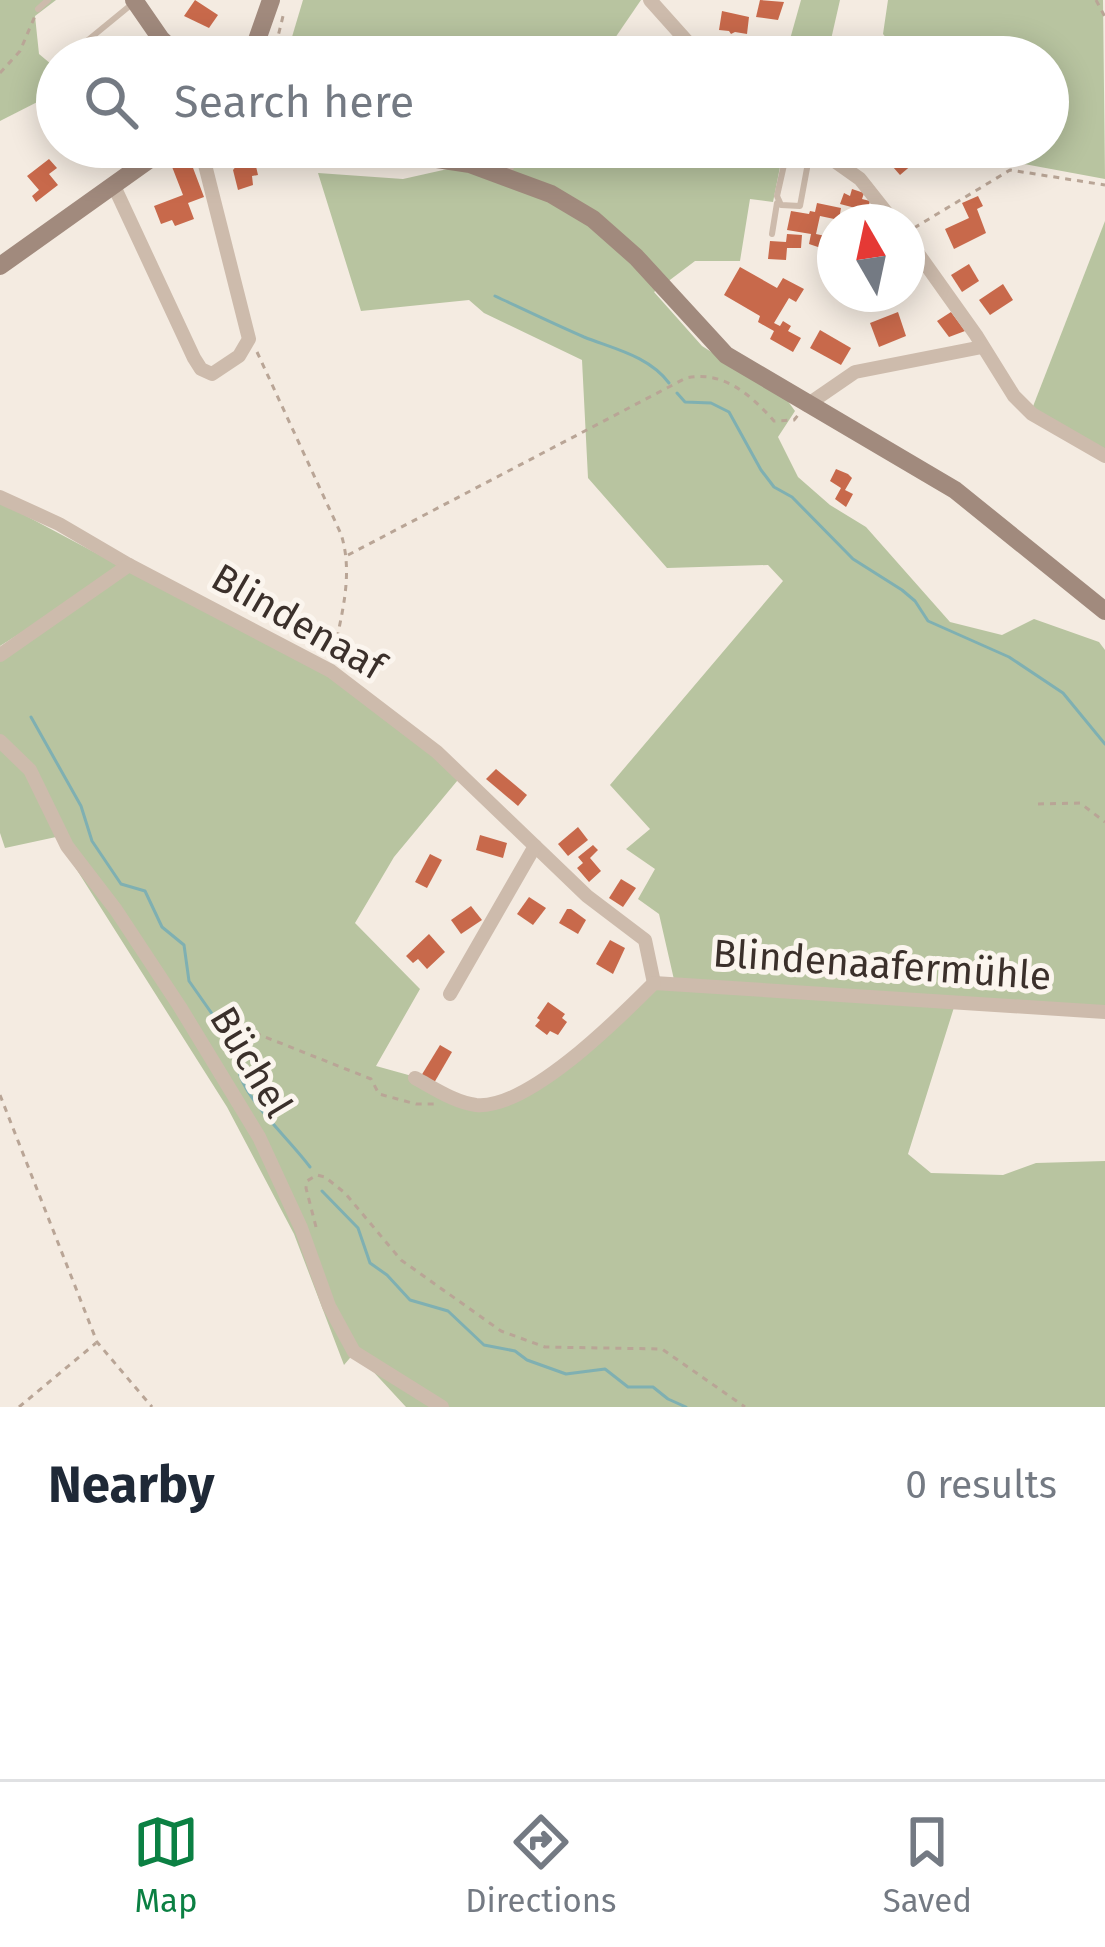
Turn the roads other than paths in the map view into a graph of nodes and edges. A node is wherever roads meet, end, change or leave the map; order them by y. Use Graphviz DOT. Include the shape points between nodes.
graph roads {
  1 [pos="48,0"];
  2 [pos="271,0"];
  3 [pos="650,0"];
  4 [pos="135,1"];
  5 [pos="38,9"];
  6 [pos="93,36"];
  7 [pos="159,36"];
  8 [pos="258,36"];
  9 [pos="682,36"];
  10 [pos="135,168"];
  11 [pos="206,168"];
  12 [pos="482,168"];
  13 [pos="506,168"];
  14 [pos="784,168"];
  15 [pos="804,168"];
  16 [pos="844,168"];
  17 [pos="504,175"];
  18 [pos="112,184"];
  19 [pos="778,199"];
  20 [pos="880,204"];
  21 [pos="772,234"];
  22 [pos="925,261"];
  23 [pos="0,266"];
  24 [pos="982,347"];
  25 [pos="807,404"];
  26 [pos="1105,456"];
  27 [pos="0,497"];
  28 [pos="130,566"];
  29 [pos="1105,611"];
  30 [pos="0,655"];
  31 [pos="0,741"];
  32 [pos="535,846"];
  33 [pos="654,983"];
  34 [pos="450,994"];
  35 [pos="1105,1012"];
  36 [pos="415,1078"];
  37 [pos="442,1407"];
  1 -- 5 [label="lane"];
  2 -- 8 [label="main road"];
  3 -- 9 [label="street"];
  4 -- 6 [label="lane"];
  4 -- 7 [label="main road"];
  10 -- 18 [label="main road"];
  11 -- 18 [label="street" via="249,339 212,374 201,369"];
  12 -- 17 [label="main road"];
  13 -- 17 [label="street"];
  14 -- 19 [label="lane"];
  15 -- 19 [label="lane" via="800,206"];
  16 -- 20 [label="street"];
  17 -- 25 [label="main road" via="593,219 726,355"];
  18 -- 23 [label="main road"];
  19 -- 21 [label="lane"];
  22 -- 24 [label="street"];
  24 -- 25 [label="street" via="855,372"];
  24 -- 26 [label="street" via="1033,414"];
  25 -- 29 [label="main road" via="965,497"];
  27 -- 28 [label="street, Blindenaaf"];
  28 -- 30 [label="street"];
  28 -- 32 [label="street, Blindenaaf" via="331,671 437,752"];
  31 -- 37 [label="street, Büchel" via="30,770 67,846 259,1137 354,1352"];
  32 -- 33 [label="street, Blindenaaf" via="645,940"];
  32 -- 34 [label="street"];
  33 -- 35 [label="street, Blindenaafermühle"];
  33 -- 36 [label="street" via="562,1068 501,1102 479,1106"];
}
